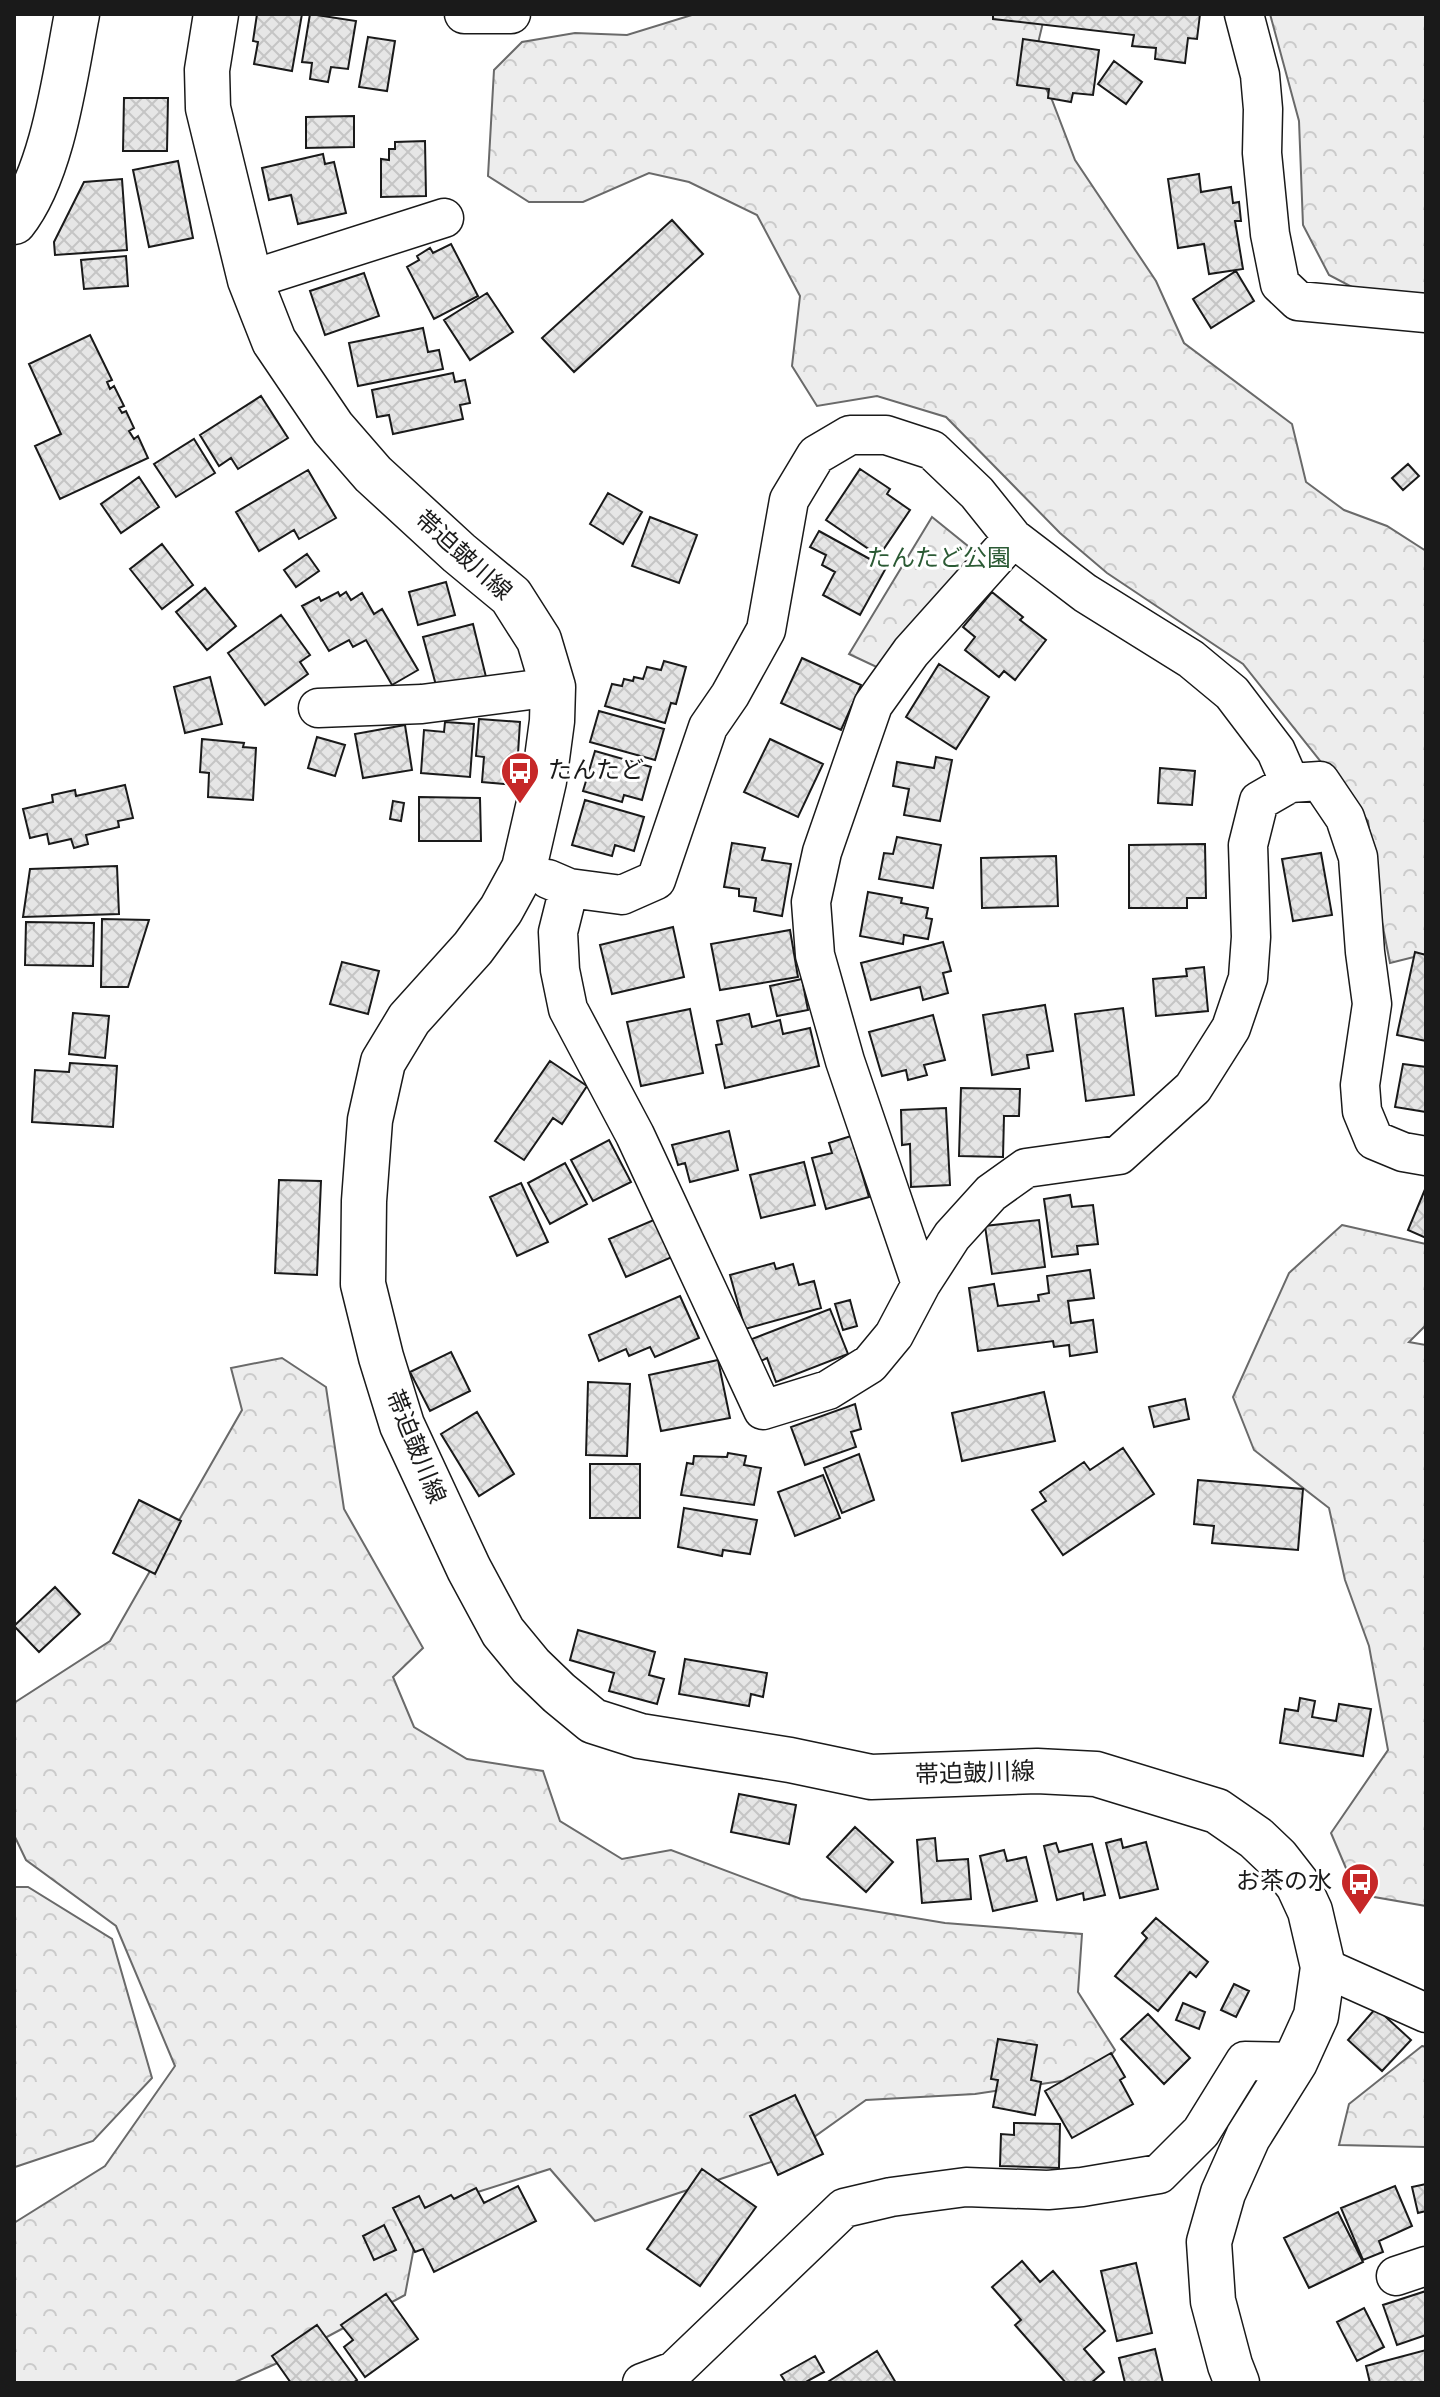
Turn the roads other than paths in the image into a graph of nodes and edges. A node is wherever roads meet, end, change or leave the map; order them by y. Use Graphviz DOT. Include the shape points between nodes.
graph roads {
  1 [pos="77,14"];
  2 [pos="216,14"];
  3 [pos="464,14"];
  4 [pos="511,14"];
  5 [pos="1244,14"];
  6 [pos="444,218"];
  7 [pos="14,222"];
  8 [pos="250,280"];
  9 [pos="1426,313"];
  10 [pos="1013,538"];
  11 [pos="553,687"];
  12 [pos="318,708"];
  13 [pos="1290,783"];
  14 [pos="524,868"];
  15 [pos="569,888"];
  16 [pos="1426,1156"];
  17 [pos="921,1284"];
  18 [pos="1323,1967"];
  19 [pos="1426,2013"];
  20 [pos="1295,2062"];
  21 [pos="642,2383"];
  22 [pos="1237,2383"];
  1 -- 7 [label="street" via="54,131 27,206"];
  2 -- 8 [label="street, 帯迫皷川線" via="207,70 208,108"];
  3 -- 4 [label="street"];
  5 -- 9 [label="street" via="1260,75 1262,153 1280,284 1298,301"];
  6 -- 8 [label="street"];
  8 -- 11 [label="street, 帯迫皷川線" via="274,341 333,428 373,474 511,596 539,640"];
  10 -- 13 [label="street" via="1085,593 1191,659 1232,693 1276,751"];
  10 -- 15 [label="street" via="932,450 886,435 850,435 816,455 789,500 766,630 708,727 656,880 622,895"];
  10 -- 17 [label="street" via="911,652 873,705 822,852 811,902 815,955 845,1061"];
  11 -- 12 [label="street" via="422,704"];
  11 -- 14 [label="street, 帯迫皷川線" via="544,781"];
  13 -- 16 [label="street" via="1320,781 1345,818 1358,857 1372,1004 1360,1085 1362,1111 1374,1140"];
  13 -- 17 [label="street" via="1259,801 1248,845 1248,978 1231,1028 1193,1088 1119,1155 1026,1168 991,1193 952,1236"];
  14 -- 15 [label="street"];
  14 -- 18 [label="street, 帯迫皷川線" via="501,910 409,1019 383,1062 370,1120 364,1201 363,1284 402,1425 503,1632 531,1666 593,1721 640,1736 871,1777 1096,1774 1217,1811 1256,1838 1298,1885"];
  15 -- 17 [label="street" via="558,932 568,1009 635,1135 763,1410 828,1390 870,1364 894,1335"];
  18 -- 19 [label="street"];
  18 -- 20 [label="street, 帯迫皷川線" via="1316,2016"];
  20 -- 21 [label="street" via="1245,2061 1201,2132 1159,2174 1048,2190 966,2187 844,2208 674,2371"];
  20 -- 22 [label="street, 帯迫皷川線" via="1248,2137 1209,2242 1213,2301"];
}
